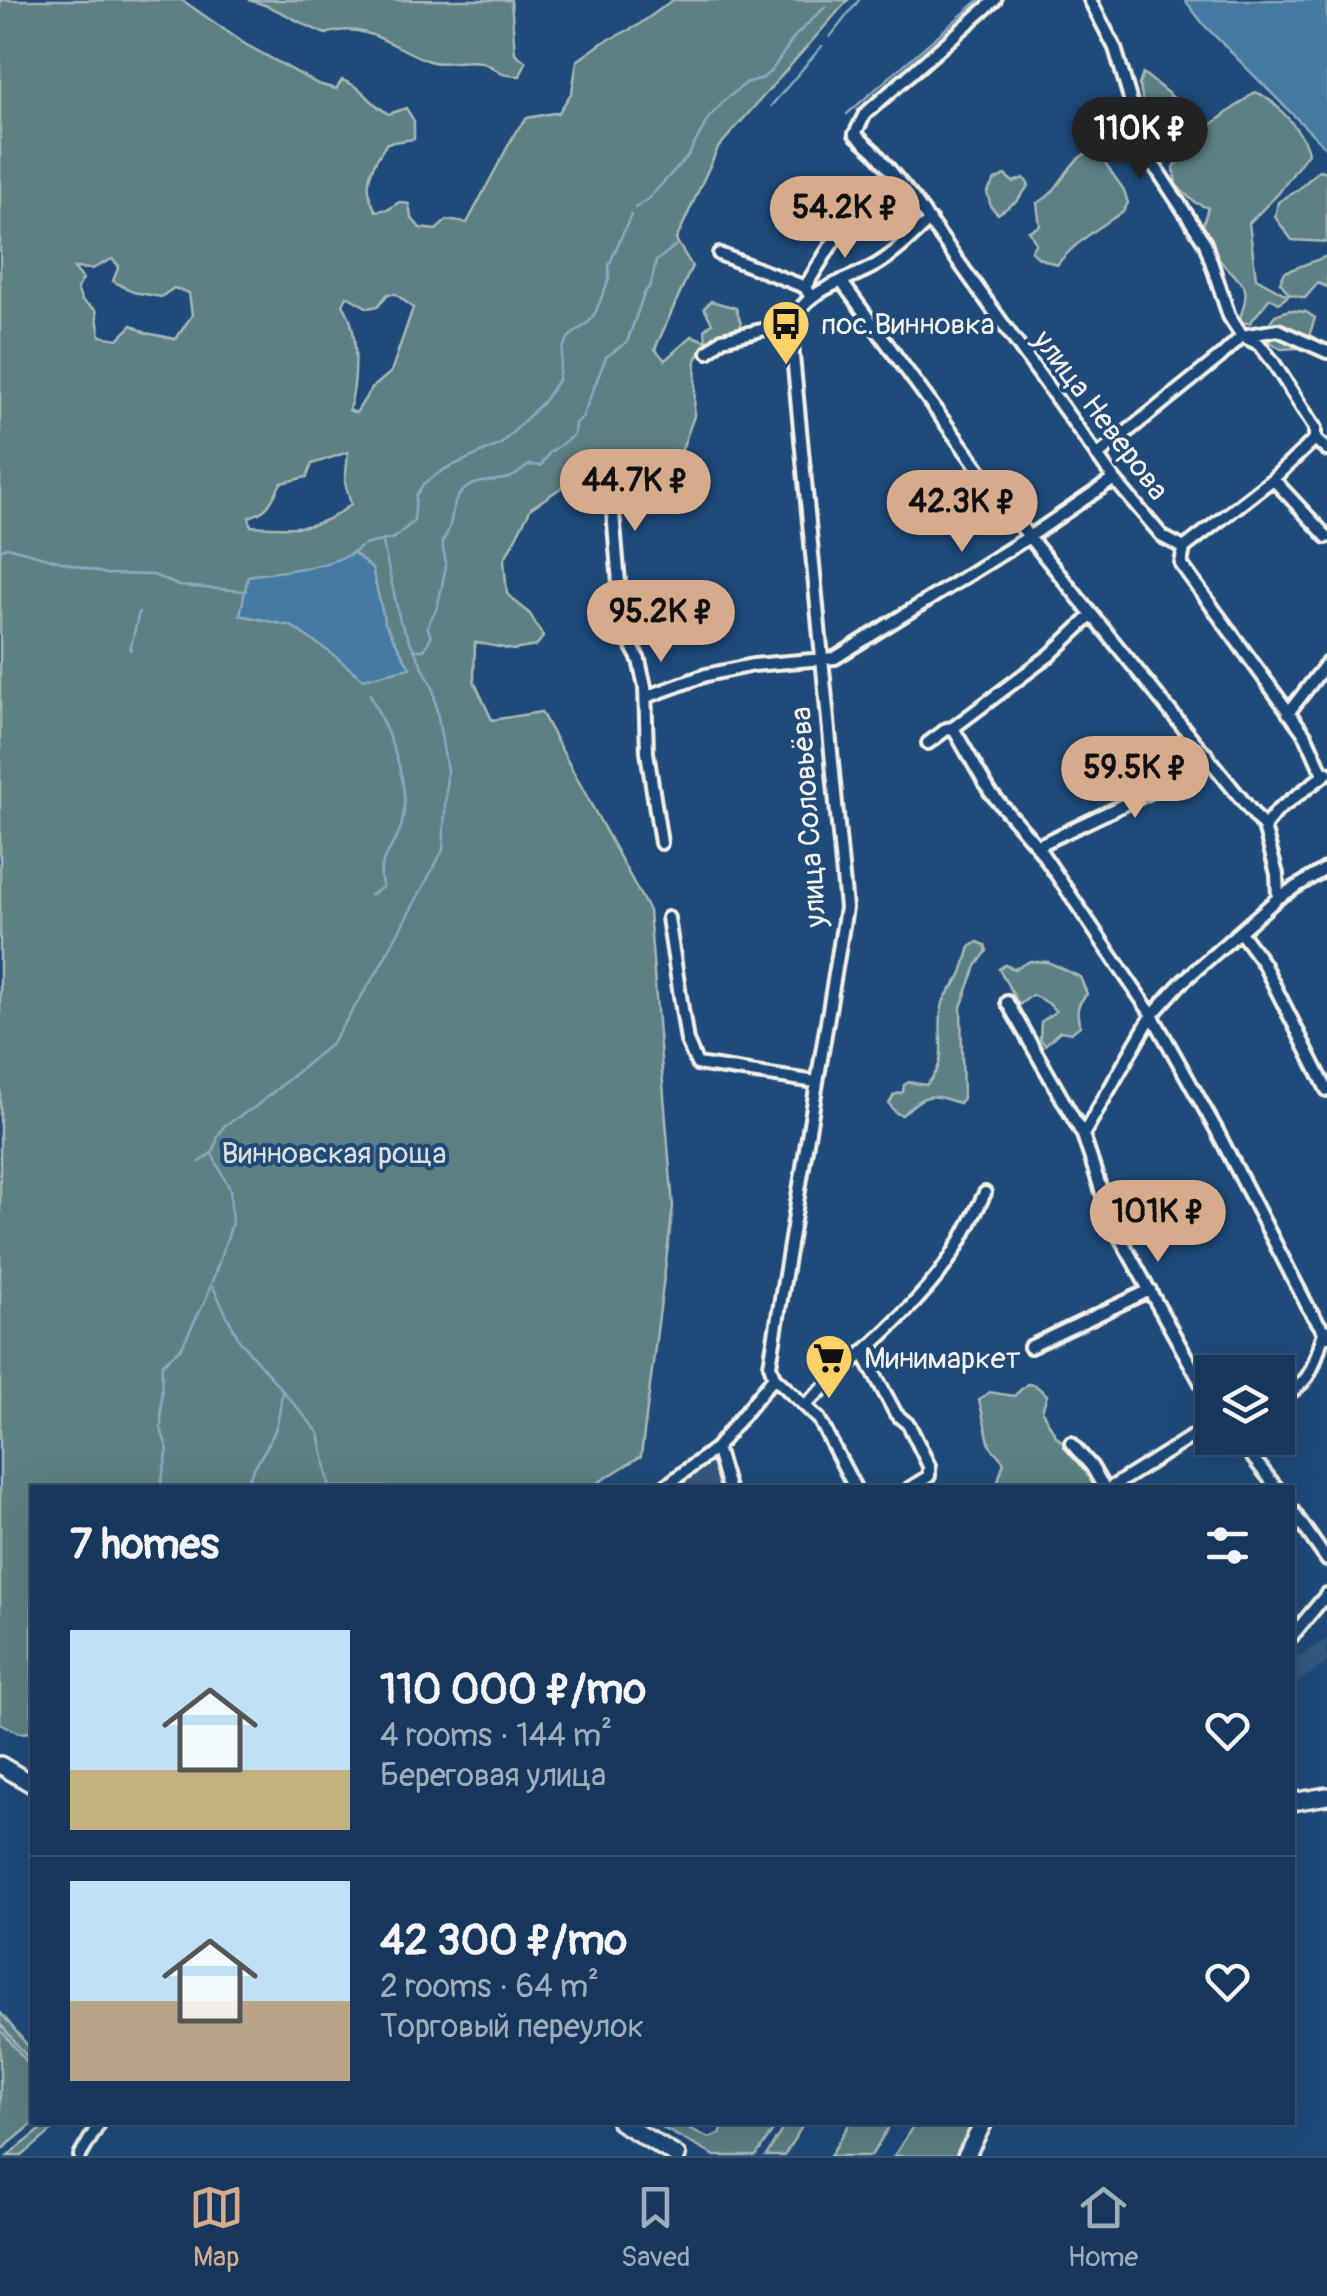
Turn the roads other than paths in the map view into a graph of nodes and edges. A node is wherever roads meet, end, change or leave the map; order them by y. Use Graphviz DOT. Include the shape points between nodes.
graph roads {
  1 [pos="995,0"];
  2 [pos="1090,0"];
  3 [pos="840,216"];
  4 [pos="930,220"];
  5 [pos="719,254"];
  6 [pos="840,281"];
  7 [pos="808,292"];
  8 [pos="792,323"];
  9 [pos="1242,336"];
  10 [pos="708,352"];
  11 [pos="1327,352"];
  12 [pos="1316,439"];
  13 [pos="1327,450"];
  14 [pos="1097,456"];
  15 [pos="1114,479"];
  16 [pos="1273,479"];
  17 [pos="593,493"];
  18 [pos="1029,537"];
  19 [pos="1327,538"];
  20 [pos="1184,548"];
  21 [pos="1091,616"];
  22 [pos="820,659"];
  23 [pos="1327,663"];
  24 [pos="646,697"];
  25 [pos="1288,713"];
  26 [pos="954,728"];
  27 [pos="928,743"];
  28 [pos="1206,754"];
  29 [pos="1325,773"];
  30 [pos="1264,826"];
  31 [pos="661,843"];
  32 [pos="1038,846"];
  33 [pos="1327,868"];
  34 [pos="1278,898"];
  35 [pos="668,918"];
  36 [pos="1240,932"];
  37 [pos="1007,1002"];
  38 [pos="1152,1015"];
  39 [pos="816,1082"];
  40 [pos="1327,1090"];
  41 [pos="1083,1135"];
  42 [pos="984,1193"];
  43 [pos="1150,1290"];
  44 [pos="1326,1331"];
  45 [pos="1030,1347"];
  46 [pos="863,1353"];
  47 [pos="1195,1372"];
  48 [pos="774,1377"];
  49 [pos="1295,1390"];
  50 [pos="806,1404"];
  51 [pos="1195,1434"];
  52 [pos="1071,1443"];
  53 [pos="716,1448"];
  54 [pos="1250,1455"];
  55 [pos="667,1485"];
  56 [pos="727,1485"];
  57 [pos="854,1485"];
  58 [pos="915,1485"];
  59 [pos="1105,1485"];
  60 [pos="1112,1485"];
  61 [pos="1274,1485"];
  62 [pos="1295,1514"];
  63 [pos="1327,1560"];
  64 [pos="1327,1594"];
  65 [pos="1295,1632"];
  66 [pos="0,1765"];
  67 [pos="30,1783"];
  68 [pos="1327,1796"];
  69 [pos="1295,1801"];
  70 [pos="98,2125"];
  71 [pos="625,2125"];
  72 [pos="982,2125"];
  73 [pos="80,2156"];
  74 [pos="677,2156"];
  75 [pos="966,2156"];
  1 -- 4 [label="street, улица Неверова" via="865,114 854,134"];
  2 -- 9 [label="street" via="1117,55 1146,153 1204,243"];
  3 -- 7 [label="street"];
  4 -- 6 [label="street" via="877,264"];
  4 -- 14 [label="street, улица Неверова"];
  5 -- 7 [label="street"];
  6 -- 7 [label="street"];
  6 -- 18 [label="street"];
  7 -- 8 [label="street"];
  8 -- 10 [label="street" via="722,339"];
  8 -- 22 [label="street, улица Соловьёва"];
  9 -- 11 [label="street" via="1278,330"];
  9 -- 12 [label="street" via="1273,362 1316,428"];
  9 -- 14 [label="street"];
  12 -- 13 [label="street"];
  12 -- 16 [label="street"];
  14 -- 15 [label="street, улица Неверова"];
  15 -- 18 [label="street"];
  15 -- 20 [label="street, улица Неверова" via="1163,537"];
  16 -- 19 [label="street"];
  16 -- 20 [label="street"];
  17 -- 24 [label="street" via="611,488 620,595"];
  18 -- 21 [label="street"];
  18 -- 22 [label="street" via="836,658"];
  20 -- 25 [label="street" via="1180,564"];
  21 -- 26 [label="street"];
  21 -- 28 [label="street"];
  22 -- 24 [label="street" via="753,664"];
  22 -- 39 [label="street, улица Соловьёва" via="846,908"];
  23 -- 25 [label="street"];
  24 -- 31 [label="street"];
  25 -- 29 [label="street"];
  26 -- 27 [label="street"];
  26 -- 32 [label="street" via="990,792"];
  28 -- 30 [label="street"];
  28 -- 32 [label="street" via="1165,785"];
  29 -- 30 [label="street"];
  30 -- 34 [label="street"];
  32 -- 38 [label="street"];
  33 -- 34 [label="street"];
  34 -- 36 [label="street"];
  35 -- 39 [label="street" via="687,1042 697,1064"];
  36 -- 38 [label="street"];
  36 -- 40 [label="street"];
  37 -- 41 [label="street"];
  38 -- 41 [label="street"];
  38 -- 44 [label="street"];
  39 -- 48 [label="street, улица Соловьёва" via="772,1342"];
  41 -- 43 [label="street" via="1112,1223"];
  42 -- 46 [label="street" via="938,1274"];
  43 -- 45 [label="street"];
  43 -- 47 [label="street"];
  44 -- 49 [label="street" via="1312,1373"];
  46 -- 50 [label="street"];
  46 -- 58 [label="street" via="929,1466 929,1476"];
  48 -- 50 [label="street"];
  48 -- 53 [label="street"];
  50 -- 57 [label="street"];
  51 -- 60 [label="street"];
  52 -- 59 [label="street"];
  53 -- 55 [label="street"];
  53 -- 56 [label="street"];
  54 -- 61 [label="street"];
  62 -- 63 [label="street"];
  64 -- 65 [label="street"];
  66 -- 67 [label="main road"];
  68 -- 69 [label="main road"];
  70 -- 73 [label="street"];
  71 -- 74 [label="main road"];
  72 -- 75 [label="main road"];
}
